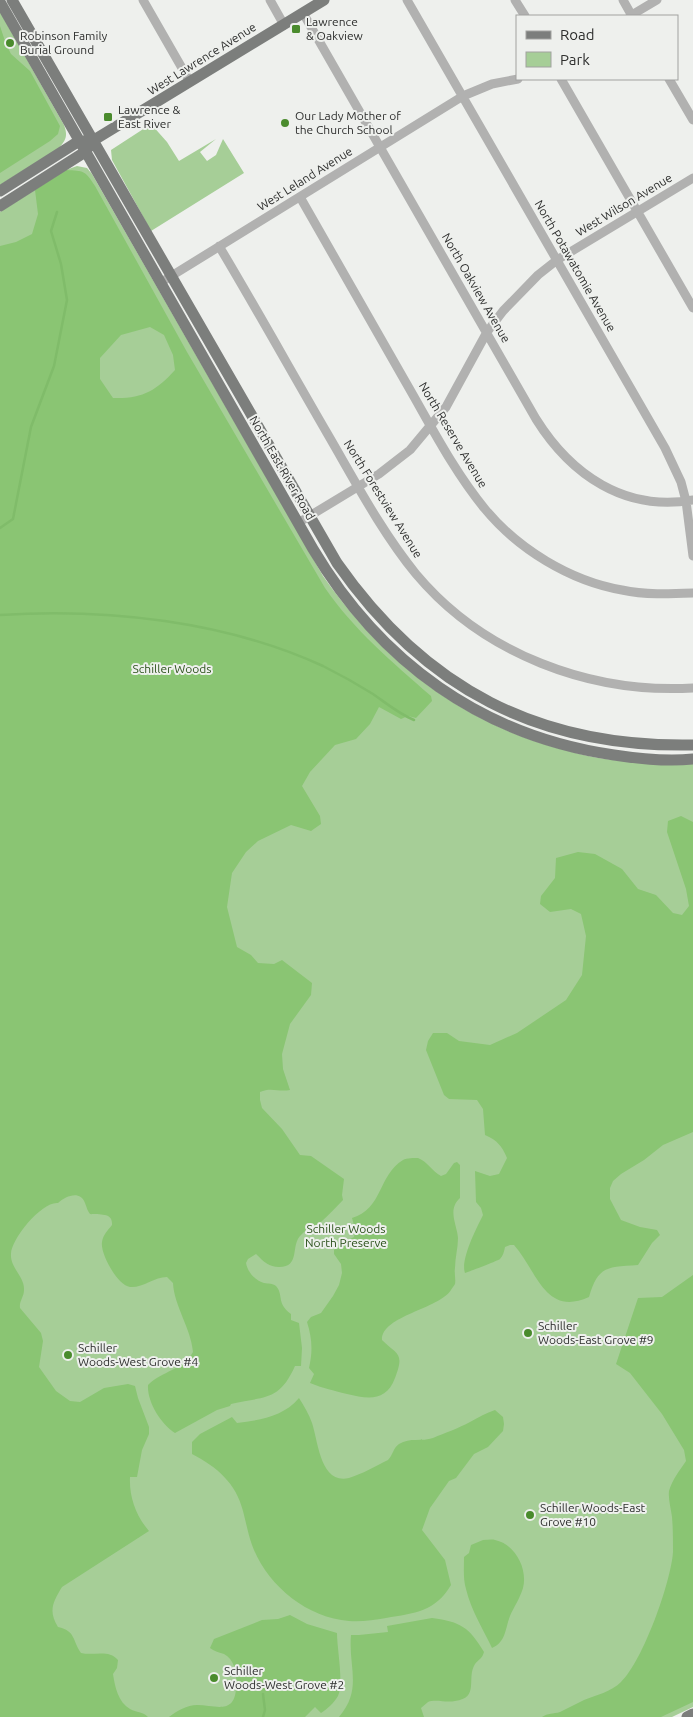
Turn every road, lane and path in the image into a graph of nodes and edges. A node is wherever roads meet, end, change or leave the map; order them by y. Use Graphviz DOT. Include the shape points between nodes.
graph roads {
  1 [pos="12,0"];
  2 [pos="142,0"];
  3 [pos="270,0"];
  4 [pos="324,0"];
  5 [pos="407,0"];
  6 [pos="516,0"];
  7 [pos="623,0"];
  8 [pos="657,0"];
  9 [pos="0,2"];
  10 [pos="302,13"];
  11 [pos="524,15"];
  12 [pos="630,15"];
  13 [pos="633,15"];
  14 [pos="284,24"];
  15 [pos="516,79"];
  16 [pos="562,80"];
  17 [pos="670,80"];
  18 [pos="190,82"];
  19 [pos="463,96"];
  20 [pos="693,120"];
  21 [pos="94,140"];
  22 [pos="79,141"];
  23 [pos="381,147"];
  24 [pos="85,152"];
  25 [pos="693,178"];
  26 [pos="0,191"];
  27 [pos="300,197"];
  28 [pos="0,206"];
  29 [pos="638,212"];
  30 [pos="219,246"];
  31 [pos="557,260"];
  32 [pos="172,276"];
  33 [pos="160,283"];
  34 [pos="693,308"];
  35 [pos="487,332"];
  36 [pos="431,426"];
  37 [pos="358,487"];
  38 [pos="690,500"];
  39 [pos="309,516"];
  40 [pos="298,523"];
  41 [pos="693,556"];
  42 [pos="693,593"];
  43 [pos="693,688"];
  44 [pos="693,745"];
  45 [pos="693,759"];
  46 [pos="693,1714"];
  47 [pos="687,1717"];
  1 -- 21 [label="main road, North East River Road"];
  2 -- 18 [label="street"];
  3 -- 14 [label="street"];
  4 -- 10 [label="main road, West Lawrence Avenue"];
  5 -- 19 [label="street, North Potawatomie Avenue"];
  6 -- 11 [label="street"];
  7 -- 12 [label="street"];
  8 -- 13 [label="street"];
  9 -- 22 [label="main road, North East River Road"];
  10 -- 14 [label="main road, West Lawrence Avenue"];
  10 -- 23 [label="street, North Oakview Avenue"];
  14 -- 18 [label="main road, West Lawrence Avenue"];
  15 -- 19 [label="street, West Leland Avenue" via="492,84"];
  16 -- 29 [label="street"];
  17 -- 20 [label="street"];
  18 -- 21 [label="main road, West Lawrence Avenue"];
  19 -- 23 [label="street, West Leland Avenue"];
  19 -- 31 [label="street, North Potawatomie Avenue"];
  21 -- 22 [label="main road"];
  21 -- 24 [label="main road"];
  21 -- 32 [label="main road, North East River Road"];
  22 -- 24 [label="main road, North East River Road"];
  22 -- 26 [label="main road"];
  23 -- 27 [label="street, West Leland Avenue"];
  23 -- 35 [label="street, North Oakview Avenue"];
  24 -- 28 [label="main road"];
  24 -- 33 [label="main road, North East River Road"];
  25 -- 29 [label="street, West Wilson Avenue"];
  27 -- 30 [label="street, West Leland Avenue"];
  27 -- 36 [label="street, North Reserve Avenue"];
  29 -- 31 [label="street, West Wilson Avenue"];
  29 -- 34 [label="street"];
  30 -- 32 [label="street, West Leland Avenue"];
  30 -- 37 [label="street, North Forestview Avenue"];
  31 -- 35 [label="street, West Wilson Avenue" via="521,291"];
  31 -- 38 [label="street, North Potawatomie Avenue" via="666,448"];
  32 -- 33 [label="street, West Leland Avenue"];
  32 -- 39 [label="main road, North East River Road"];
  33 -- 40 [label="main road, North East River Road"];
  35 -- 36 [label="street, West Wilson Avenue" via="455,392"];
  35 -- 38 [label="street, North Oakview Avenue" via="546,435 572,464 603,486 632,498"];
  36 -- 37 [label="street, West Wilson Avenue" via="410,450"];
  36 -- 42 [label="street, North Reserve Avenue" via="486,510 535,554 578,577 620,590"];
  37 -- 39 [label="street, West Wilson Avenue"];
  37 -- 43 [label="street, North Forestview Avenue" via="416,574 444,603 487,635 535,661 588,679 646,688"];
  38 -- 41 [label="street, North Potawatomie Avenue"];
  39 -- 40 [label="street, West Wilson Avenue"];
  39 -- 44 [label="main road, North East River Road" via="341,570 383,622 418,654 469,690 534,722 581,736 632,744"];
  40 -- 45 [label="main road, North East River Road" via="330,579 353,609 404,660 458,700 521,732 568,746 627,757"];
  46 -- 47 [label="main road"];
}
